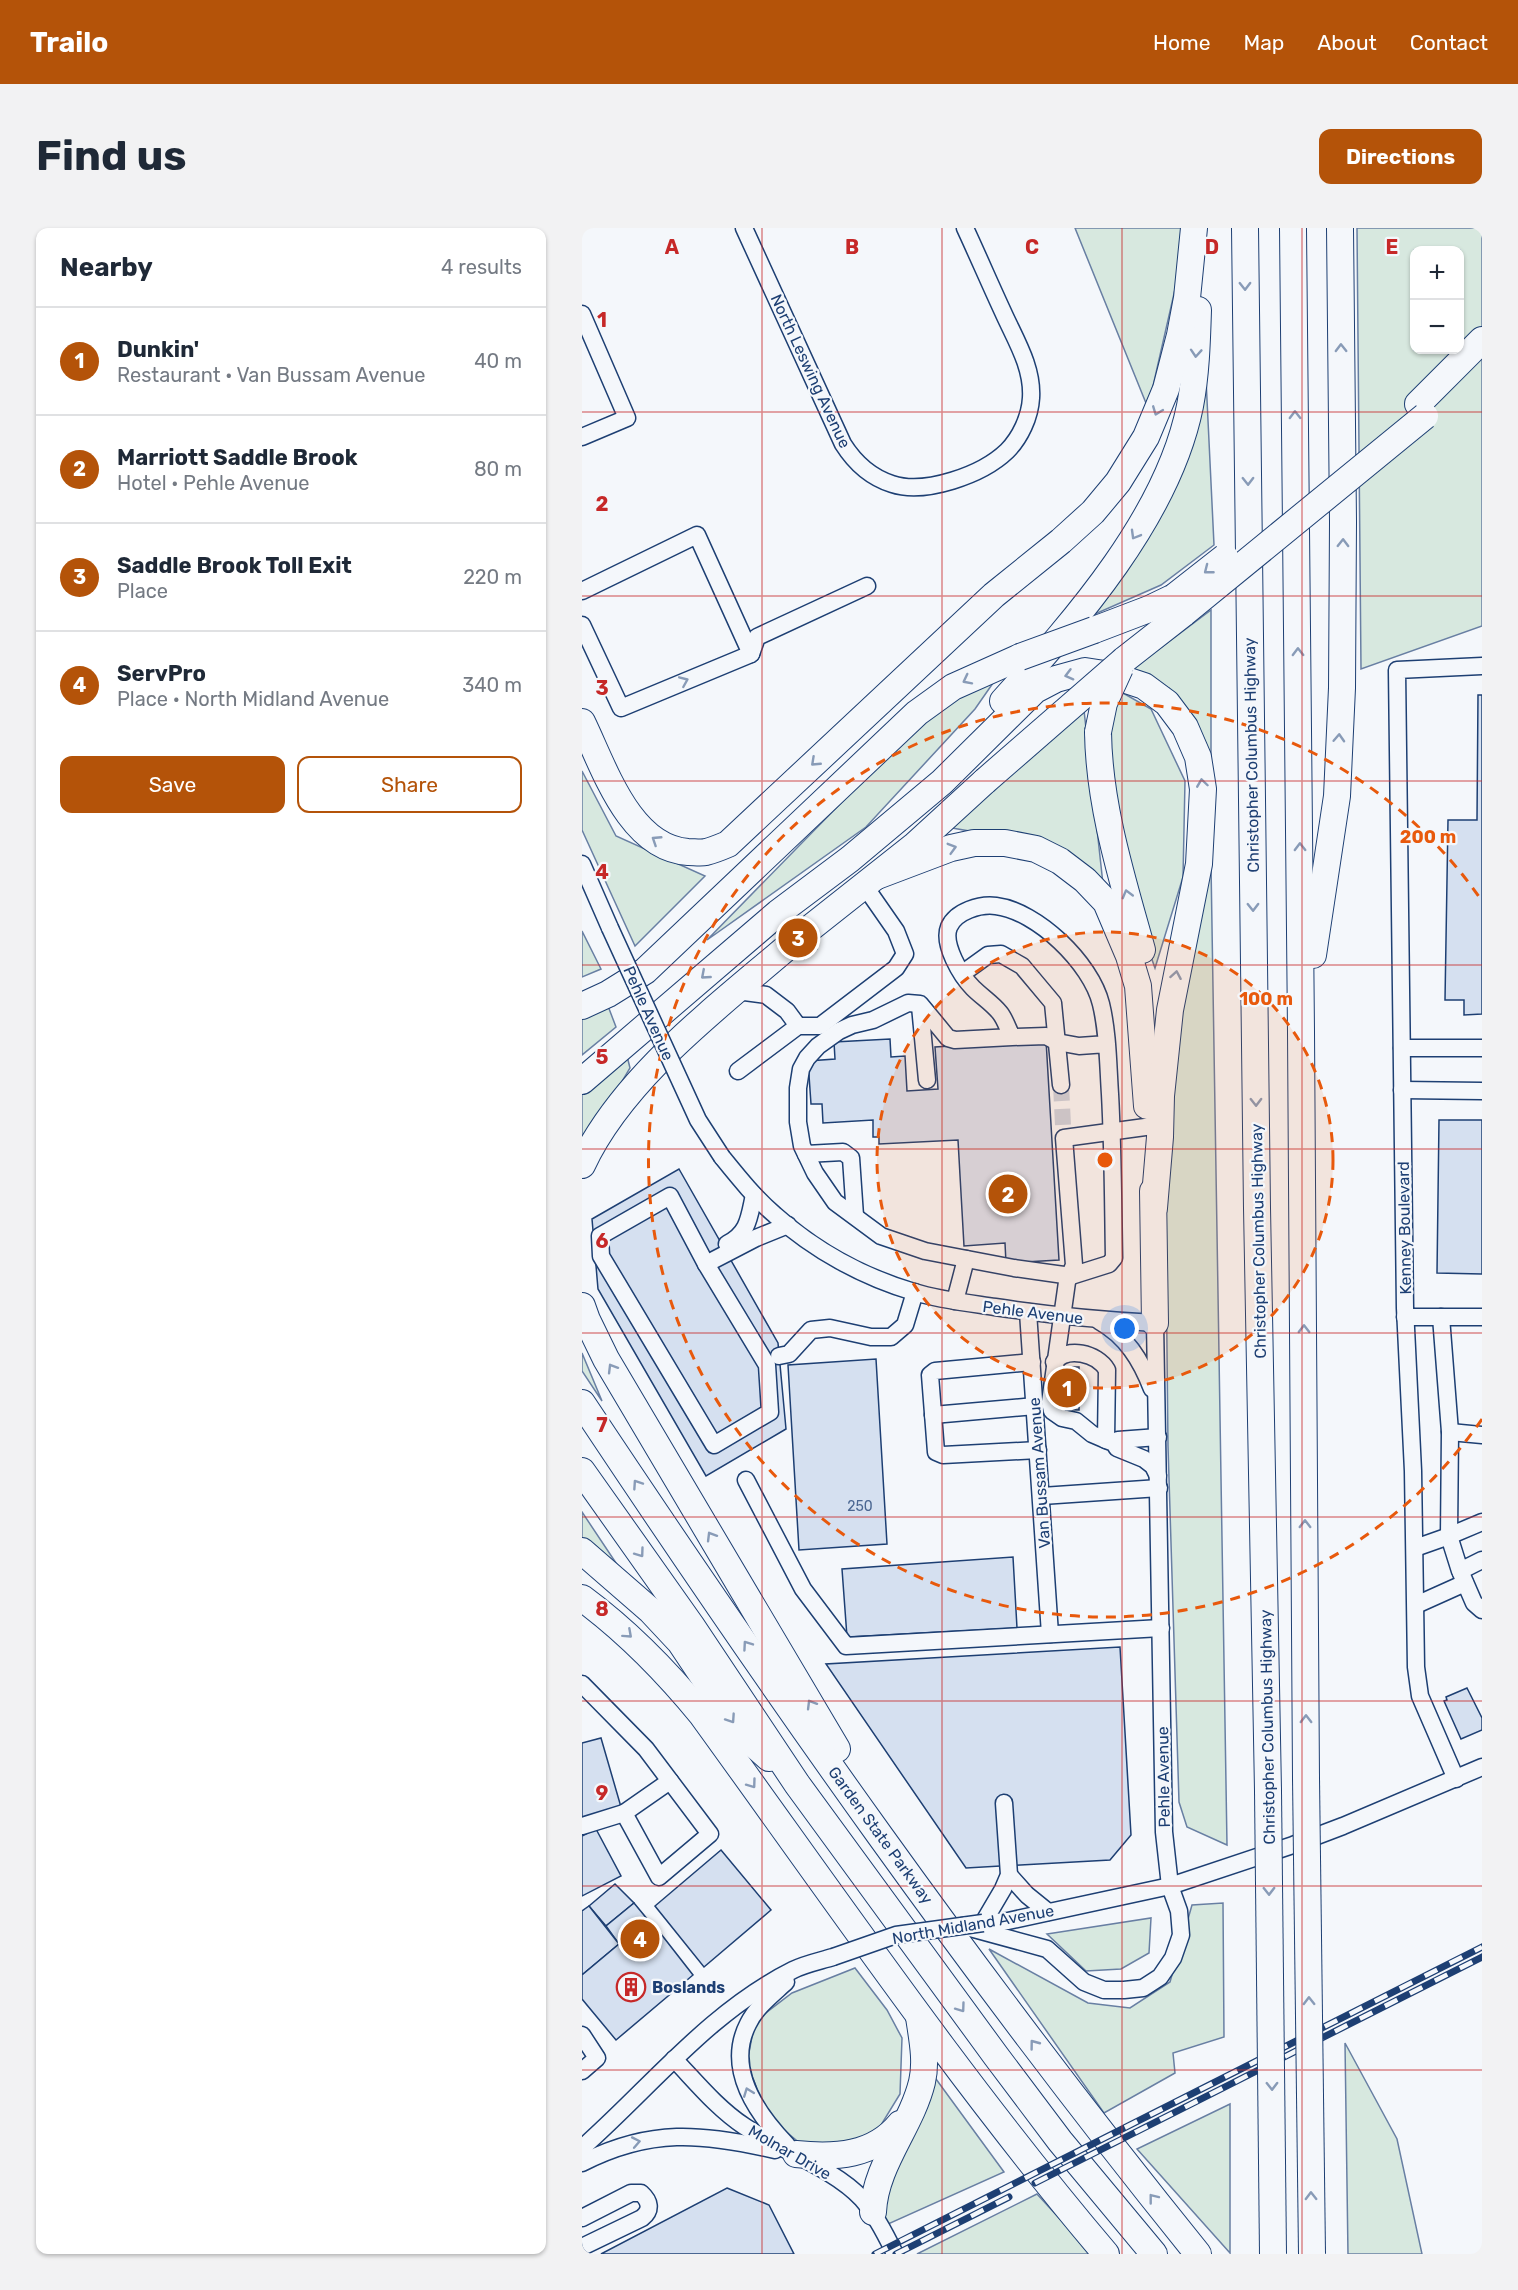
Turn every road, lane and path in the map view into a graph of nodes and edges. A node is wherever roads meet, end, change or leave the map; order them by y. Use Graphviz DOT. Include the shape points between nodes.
graph roads {
  1 [pos="744,228"];
  2 [pos="965,228"];
  3 [pos="1245,228"];
  4 [pos="1293,228"];
  5 [pos="1340,228"];
  6 [pos="1194,230"];
  7 [pos="582,314"];
  8 [pos="1482,340"];
  9 [pos="1482,358"];
  10 [pos="1422,410"];
  11 [pos="582,437"];
  12 [pos="1061,541"];
  13 [pos="867,586"];
  14 [pos="582,591"];
  15 [pos="1179,605"];
  16 [pos="582,625"];
  17 [pos="750,654"];
  18 [pos="1124,660"];
  19 [pos="1482,666"];
  20 [pos="582,722"];
  21 [pos="892,824"];
  22 [pos="582,864"];
  23 [pos="743,877"];
  24 [pos="871,880"];
  25 [pos="963,973"];
  26 [pos="737,991"];
  27 [pos="920,1004"];
  28 [pos="582,1006"];
  29 [pos="798,1026"];
  30 [pos="1302,1032"];
  31 [pos="1012,1037"];
  32 [pos="1057,1042"];
  33 [pos="1107,1044"];
  34 [pos="1402,1047"];
  35 [pos="1482,1048"];
  36 [pos="738,1071"];
  37 [pos="927,1080"];
  38 [pos="582,1081"];
  39 [pos="1061,1085"];
  40 [pos="1402,1090"];
  41 [pos="1482,1091"];
  42 [pos="1161,1096"];
  43 [pos="1155,1125"];
  44 [pos="1112,1131"];
  45 [pos="806,1154"];
  46 [pos="582,1165"];
  47 [pos="754,1195"];
  48 [pos="855,1216"];
  49 [pos="788,1225"];
  50 [pos="966,1259"];
  51 [pos="704,1261"];
  52 [pos="1071,1276"];
  53 [pos="915,1292"];
  54 [pos="954,1301"];
  55 [pos="582,1306"];
  56 [pos="1028,1312"];
  57 [pos="1067,1317"];
  58 [pos="1405,1317"];
  59 [pos="1441,1317"];
  60 [pos="1482,1317"];
  61 [pos="1095,1320"];
  62 [pos="1155,1323"];
  63 [pos="1075,1352"];
  64 [pos="779,1356"];
  65 [pos="1032,1362"];
  66 [pos="1054,1362"];
  67 [pos="1156,1402"];
  68 [pos="582,1403"];
  69 [pos="1035,1406"];
  70 [pos="933,1415"];
  71 [pos="1449,1432"];
  72 [pos="1482,1435"];
  73 [pos="1158,1437"];
  74 [pos="1110,1441"];
  75 [pos="1038,1450"];
  76 [pos="582,1471"];
  77 [pos="746,1480"];
  78 [pos="1159,1482"];
  79 [pos="1042,1496"];
  80 [pos="1482,1522"];
  81 [pos="1449,1536"];
  82 [pos="1415,1548"];
  83 [pos="582,1551"];
  84 [pos="1482,1560"];
  85 [pos="1462,1577"];
  86 [pos="582,1598"];
  87 [pos="1416,1605"];
  88 [pos="1482,1610"];
  89 [pos="1161,1628"];
  90 [pos="1050,1634"];
  91 [pos="582,1684"];
  92 [pos="1482,1767"];
  93 [pos="1456,1779"];
  94 [pos="670,1781"];
  95 [pos="797,1784"];
  96 [pos="1004,1803"];
  97 [pos="624,1813"];
  98 [pos="582,1826"];
  99 [pos="1009,1875"];
  100 [pos="914,1881"];
  101 [pos="1170,1886"];
  102 [pos="1048,1912"];
  103 [pos="983,1923"];
  104 [pos="959,1925"];
  105 [pos="833,1957"];
  106 [pos="919,2017"];
  107 [pos="582,2035"];
  108 [pos="674,2059"];
  109 [pos="582,2071"];
  110 [pos="912,2110"];
  111 [pos="582,2148"];
  112 [pos="796,2154"];
  113 [pos="582,2163"];
  114 [pos="1057,2196"];
  115 [pos="873,2212"];
  116 [pos="582,2218"];
  117 [pos="582,2247"];
  118 [pos="895,2254"];
  119 [pos="1101,2254"];
  120 [pos="1106,2254"];
  121 [pos="1154,2254"];
  122 [pos="1198,2254"];
  123 [pos="1274,2254"];
  124 [pos="1312,2254"];
  1 -- 2 [label="street, North Leswing Avenue" via="843,444 862,468 877,478 910,488 929,487 975,471 1000,457 1020,434 1028,416 1031,399 1027,364"];
  3 -- 123 [label="highway, Christopher Columbus Highway, one-way, bridge"];
  30 -- 4 [label="highway, one-way"];
  30 -- 5 [label="highway, one-way" via="1338,775 1343,534"];
  6 -- 12 [label="highway, one-way" via="1180,335 1166,388 1146,438 1118,483"];
  6 -- 21 [label="highway, one-way" via="1198,303 1190,407 1175,457 1153,504 1124,554 1091,597"];
  7 -- 11 [label="street" via="627,418"];
  8 -- 10 [label="highway"];
  9 -- 10 [label="highway"];
  10 -- 15 [label="highway, bridge"];
  12 -- 20 [label="highway, one-way" via="994,595 728,844 705,853 660,844 638,827 622,805"];
  12 -- 23 [label="highway" via="1017,589 921,677 767,836"];
  13 -- 17 [label="street" via="757,637"];
  14 -- 17 [label="street" via="697,535"];
  15 -- 18 [label="highway"];
  15 -- 23 [label="highway, one-way, bridge" via="1149,609 1020,657 953,687 917,713"];
  16 -- 17 [label="street, one-way" via="621,708"];
  18 -- 24 [label="highway, bridge"];
  42 -- 18 [label="highway, one-way, bridge" via="1153,1002 1098,762 1098,732 1104,703"];
  19 -- 34 [label="street, Kenney Boulevard" via="1397,670"];
  21 -- 38 [label="highway, one-way" via="778,913"];
  42 -- 21 [label="highway, one-way" via="1170,1010 1200,864 1203,828 1198,757 1185,727 1167,703 1144,686 1111,675 1085,671 1056,679 1035,690 942,782"];
  22 -- 47 [label="street, Pehle Avenue, bridge" via="698,1120"];
  23 -- 28 [label="highway" via="645,971"];
  24 -- 26 [label="highway"];
  24 -- 29 [label="street" via="905,954 896,968 820,1026"];
  24 -- 43 [label="highway, one-way" via="951,848 974,843 1036,849 1085,880 1106,902 1138,986"];
  25 -- 31 [label="street" via="1001,1014"];
  25 -- 32 [label="street" via="988,955 1001,954 1022,966 1053,1004"];
  25 -- 33 [label="street" via="948,943 948,929 954,918 979,907 1020,912 1068,950 1089,976 1101,1002"];
  26 -- 29 [label="street" via="766,995 787,1011"];
  26 -- 46 [label="highway" via="648,1072 618,1106"];
  27 -- 31 [label="street" via="948,1038"];
  27 -- 37 [label="street"];
  27 -- 45 [label="street" via="908,1003 873,1020 839,1030 807,1058 798,1088 798,1122"];
  29 -- 36 [label="street"];
  124 -- 30 [label="highway, one-way, bridge"];
  31 -- 32 [label="street" via="1046,1036"];
  32 -- 33 [label="street" via="1079,1046"];
  32 -- 39 [label="street"];
  33 -- 44 [label="street"];
  34 -- 35 [label="street"];
  34 -- 40 [label="street, Kenney Boulevard"];
  40 -- 41 [label="street"];
  40 -- 58 [label="street, Kenney Boulevard"];
  42 -- 43 [label="highway"];
  43 -- 44 [label="street"];
  43 -- 62 [label="highway"];
  44 -- 52 [label="street" via="1114,1258 1109,1264"];
  44 -- 52 [label="street" via="1064,1131 1074,1265"];
  45 -- 48 [label="street" via="835,1202"];
  45 -- 48 [label="street" via="843,1152 851,1158"];
  47 -- 49 [label="street, Pehle Avenue"];
  47 -- 51 [label="street" via="746,1228 739,1238"];
  48 -- 50 [label="street" via="881,1236"];
  49 -- 51 [label="street"];
  49 -- 53 [label="street, Pehle Avenue" via="840,1261"];
  50 -- 52 [label="street"];
  50 -- 54 [label="street"];
  51 -- 51 [label="street" via="670,1196 600,1236 601,1256 714,1445 770,1412 767,1365"];
  52 -- 57 [label="street" via="1067,1282"];
  53 -- 54 [label="street, Pehle Avenue"];
  53 -- 64 [label="street" via="905,1325 891,1337 830,1328 811,1330 789,1354"];
  54 -- 56 [label="street, Pehle Avenue"];
  100 -- 55 [label="highway, one-way" via="606,1359"];
  56 -- 57 [label="street, Pehle Avenue"];
  56 -- 65 [label="street, Van Bussam Avenue"];
  57 -- 61 [label="street, Pehle Avenue"];
  57 -- 63 [label="street"];
  57 -- 66 [label="street"];
  58 -- 59 [label="street"];
  58 -- 82 [label="street, Kenney Boulevard"];
  59 -- 60 [label="street"];
  59 -- 71 [label="street"];
  61 -- 62 [label="street, Pehle Avenue"];
  61 -- 67 [label="street" via="1131,1348 1145,1371"];
  62 -- 67 [label="street, Pehle Avenue"];
  63 -- 66 [label="street"];
  63 -- 74 [label="street" via="1102,1363 1107,1370"];
  65 -- 69 [label="street, Van Bussam Avenue"];
  65 -- 70 [label="street" via="935,1371 930,1375"];
  66 -- 74 [label="street" via="1052,1411"];
  67 -- 73 [label="street, Pehle Avenue"];
  100 -- 68 [label="highway, Garden State Parkway, one-way"];
  69 -- 70 [label="street"];
  69 -- 75 [label="street, Van Bussam Avenue"];
  70 -- 75 [label="street" via="936,1452 943,1455"];
  71 -- 72 [label="street"];
  71 -- 81 [label="street"];
  73 -- 74 [label="street"];
  73 -- 78 [label="street, Pehle Avenue"];
  74 -- 78 [label="street" via="1144,1459 1153,1467"];
  75 -- 79 [label="street, Van Bussam Avenue"];
  76 -- 95 [label="highway, one-way"];
  77 -- 90 [label="street" via="802,1589 846,1646"];
  78 -- 79 [label="street"];
  78 -- 89 [label="street, Pehle Avenue"];
  79 -- 90 [label="street, Van Bussam Avenue"];
  80 -- 81 [label="street"];
  81 -- 82 [label="street"];
  81 -- 85 [label="street"];
  82 -- 87 [label="street, Kenney Boulevard"];
  83 -- 95 [label="highway, one-way" via="680,1642 741,1733"];
  84 -- 85 [label="street"];
  85 -- 87 [label="street"];
  85 -- 88 [label="street" via="1474,1603"];
  86 -- 106 [label="highway, one-way" via="639,1644 702,1715"];
  87 -- 93 [label="street, Kenney Boulevard" via="1420,1696"];
  89 -- 90 [label="street"];
  89 -- 101 [label="street, Pehle Avenue" via="1164,1832"];
  91 -- 94 [label="street" via="646,1749"];
  92 -- 93 [label="street, North Midland Avenue"];
  93 -- 101 [label="street, North Midland Avenue" via="1293,1845"];
  94 -- 97 [label="street"];
  94 -- 97 [label="street" via="710,1834 658,1877"];
  95 -- 121 [label="highway, one-way" via="1060,2141"];
  96 -- 99 [label="street"];
  97 -- 98 [label="street"];
  99 -- 102 [label="street"];
  99 -- 103 [label="street"];
  122 -- 100 [label="highway, Garden State Parkway, one-way" via="1037,2049"];
  101 -- 102 [label="street, North Midland Avenue"];
  101 -- 104 [label="street, Pehle Avenue, bridge" via="1179,1911 1181,1935 1173,1958 1160,1977 1143,1988 1104,1990 1084,1982 1047,1949"];
  102 -- 103 [label="street, North Midland Avenue"];
  103 -- 104 [label="street, North Midland Avenue, bridge"];
  104 -- 105 [label="street, North Midland Avenue, bridge" via="896,1935"];
  105 -- 108 [label="street, North Midland Avenue" via="795,1969 759,1989"];
  112 -- 105 [label="street, one-way" via="765,2122 750,2099 742,2074 741,2049 747,2024 764,2002 788,1981"];
  106 -- 110 [label="highway" via="923,2079"];
  106 -- 114 [label="highway"];
  107 -- 109 [label="street" via="597,2058"];
  108 -- 111 [label="street, North Midland Avenue"];
  108 -- 112 [label="street, Molnar Drive" via="742,2124"];
  110 -- 112 [label="highway" via="878,2145 836,2156"];
  110 -- 115 [label="highway" via="878,2182"];
  113 -- 112 [label="street, one-way" via="626,2144 684,2136"];
  112 -- 115 [label="street, Molnar Drive" via="854,2192"];
  114 -- 119 [label="highway"];
  114 -- 120 [label="highway"];
  115 -- 118 [label="street, Molnar Drive"];
  116 -- 117 [label="street" via="631,2193 641,2193 650,2207 642,2218"];
}
